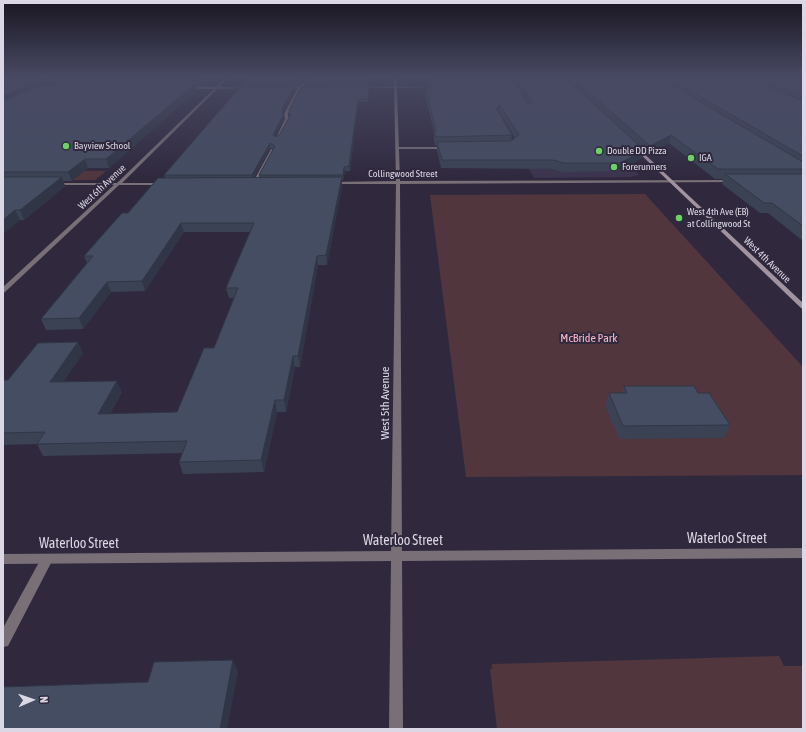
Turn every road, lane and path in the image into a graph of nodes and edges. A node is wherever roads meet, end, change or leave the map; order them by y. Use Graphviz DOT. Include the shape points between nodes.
graph roads {
  1 [pos="192,111"];
  2 [pos="288,111"];
  3 [pos="395,111"];
  4 [pos="276,139"];
  5 [pos="634,146"];
  6 [pos="396,148"];
  7 [pos="454,148"];
  8 [pos="272,150"];
  9 [pos="736,181"];
  10 [pos="672,182"];
  11 [pos="325,183"];
  12 [pos="398,183"];
  13 [pos="46,184"];
  14 [pos="118,184"];
  15 [pos="168,184"];
  16 [pos="246,184"];
  17 [pos="254,184"];
  18 [pos="262,184"];
  19 [pos="3,291"];
  20 [pos="803,307"];
  21 [pos="803,553"];
  22 [pos="397,556"];
  23 [pos="3,559"];
  24 [pos="47,559"];
  25 [pos="3,640"];
  26 [pos="396,729"];
  1 -- 14 [label="street, West 6th Avenue"];
  2 -- 4 [label="street" via="287,119"];
  3 -- 6 [label="street, West 5th Avenue"];
  5 -- 10 [label="main road, West 4th Avenue"];
  6 -- 7 [label="street"];
  6 -- 12 [label="street, West 5th Avenue"];
  8 -- 17 [label="street"];
  9 -- 10 [label="street, Collingwood Street"];
  10 -- 12 [label="street, Collingwood Street"];
  10 -- 20 [label="main road, West 4th Avenue"];
  11 -- 12 [label="street, Collingwood Street"];
  12 -- 22 [label="street, West 5th Avenue"];
  13 -- 14 [label="street"];
  14 -- 15 [label="street"];
  14 -- 19 [label="street, West 6th Avenue"];
  16 -- 17 [label="street"];
  17 -- 18 [label="street"];
  21 -- 22 [label="street, Waterloo Street"];
  22 -- 24 [label="street, Waterloo Street"];
  22 -- 26 [label="street, West 5th Avenue"];
  23 -- 24 [label="street, Waterloo Street"];
  24 -- 25 [label="street"];
}
